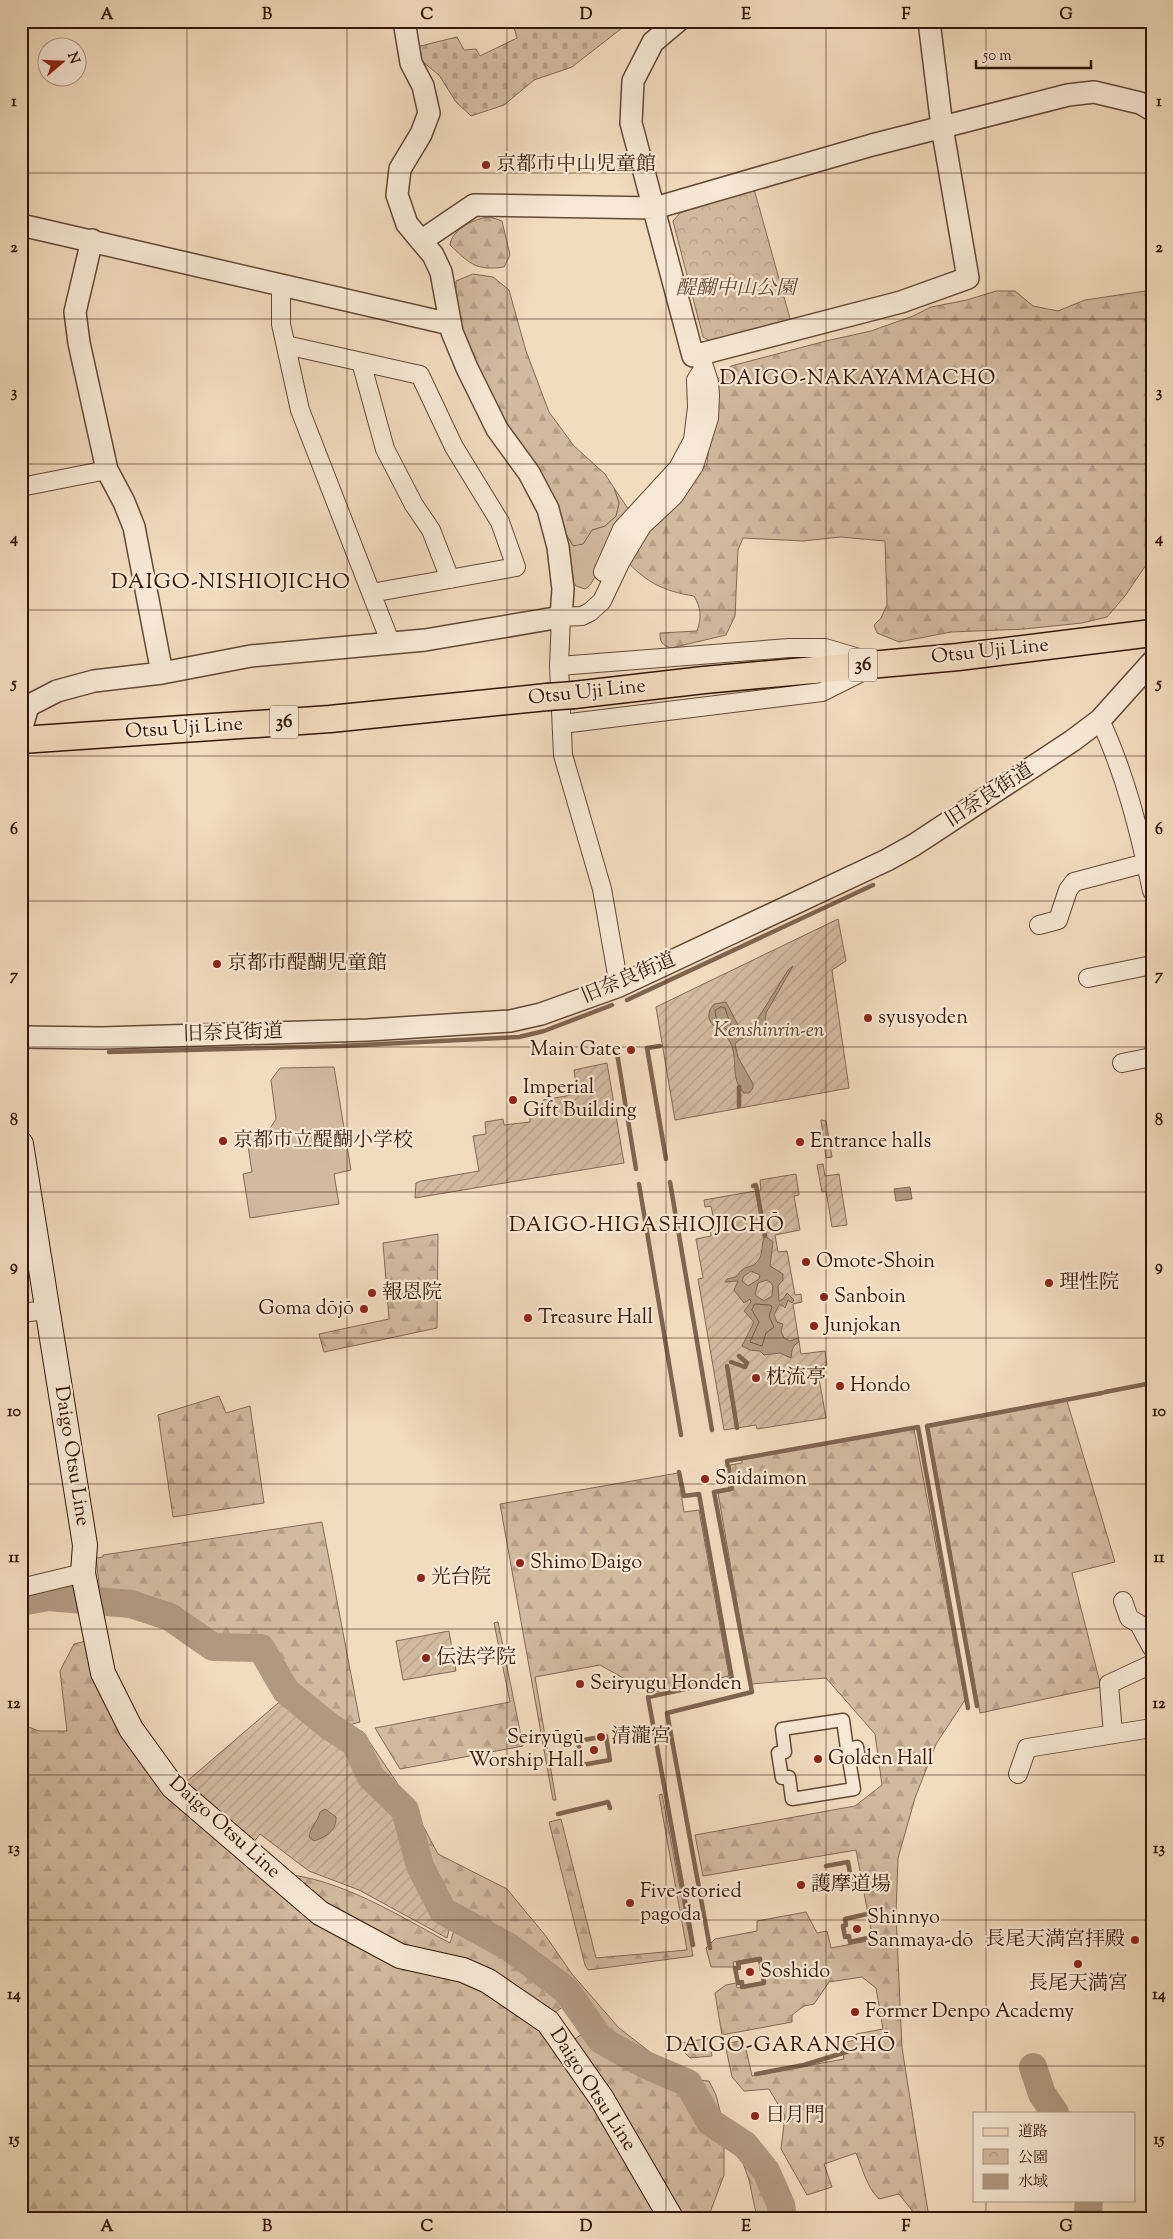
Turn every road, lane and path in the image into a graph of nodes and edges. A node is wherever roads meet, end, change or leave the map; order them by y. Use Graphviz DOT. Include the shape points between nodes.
graph roads {
  1 [pos="404,21"];
  2 [pos="678,21"];
  3 [pos="929,21"];
  4 [pos="1152,110"];
  5 [pos="942,127"];
  6 [pos="655,208"];
  7 [pos="21,225"];
  8 [pos="92,240"];
  9 [pos="421,241"];
  10 [pos="281,285"];
  11 [pos="450,324"];
  12 [pos="286,345"];
  13 [pos="702,361"];
  14 [pos="361,362"];
  15 [pos="107,470"];
  16 [pos="21,487"];
  17 [pos="450,579"];
  18 [pos="371,593"];
  19 [pos="561,617"];
  20 [pos="1152,633"];
  21 [pos="390,644"];
  22 [pos="1152,662"];
  23 [pos="878,664"];
  24 [pos="559,666"];
  25 [pos="162,673"];
  26 [pos="1100,720"];
  27 [pos="562,724"];
  28 [pos="21,732"];
  29 [pos="21,740"];
  30 [pos="1146,863"];
  31 [pos="1152,891"];
  32 [pos="1039,926"];
  33 [pos="1152,965"];
  34 [pos="1088,978"];
  35 [pos="620,986"];
  36 [pos="21,1038"];
  37 [pos="1152,1057"];
  38 [pos="1122,1063"];
  39 [pos="21,1144"];
  40 [pos="46,1310"];
  41 [pos="21,1313"];
  42 [pos="21,1588"];
  43 [pos="86,1590"];
  44 [pos="1123,1602"];
  45 [pos="1152,1648"];
  46 [pos="1152,1664"];
  47 [pos="1152,1728"];
  48 [pos="1113,1734"];
  49 [pos="1018,1774"];
  50 [pos="792,1799"];
  51 [pos="671,2218"];
  1 -- 9 [label="street" via="410,63 423,86 429,113 421,134 400,169 397,195 407,224"];
  2 -- 6 [label="street" via="653,42 633,81 631,123"];
  3 -- 5 [label="street"];
  4 -- 5 [label="street" via="1140,103 1094,92 1063,96"];
  5 -- 6 [label="street"];
  5 -- 13 [label="street" via="968,278 901,302"];
  6 -- 9 [label="street" via="474,205"];
  6 -- 13 [label="street" via="693,356"];
  7 -- 8 [label="street"];
  8 -- 10 [label="street"];
  8 -- 15 [label="street" via="75,312"];
  9 -- 11 [label="street" via="442,272"];
  10 -- 11 [label="street"];
  10 -- 12 [label="street" via="281,324"];
  11 -- 19 [label="street" via="497,429 529,473 548,509 558,547 563,589"];
  12 -- 14 [label="street"];
  12 -- 18 [label="street" via="300,410"];
  13 -- 19 [label="street" via="696,380 693,440 678,468 622,529 590,599 590,612 582,616"];
  14 -- 17 [label="street" via="386,449 431,530"];
  14 -- 17 [label="street" via="420,375 454,447 500,522 516,567"];
  15 -- 16 [label="street"];
  15 -- 25 [label="street" via="134,527"];
  17 -- 18 [label="street"];
  18 -- 21 [label="street"];
  19 -- 21 [label="street"];
  19 -- 24 [label="street"];
  20 -- 23 [label="main road, Otsu Uji Line / 36"];
  21 -- 25 [label="street" via="251,656"];
  22 -- 26 [label="street, 旧奈良街道"];
  23 -- 24 [label="street" via="824,648 798,648"];
  23 -- 27 [label="street" via="822,692"];
  23 -- 29 [label="main road, Otsu Uji Line / 36, bridge" via="330,719"];
  24 -- 27 [label="street"];
  25 -- 28 [label="street" via="94,681 58,691 28,706"];
  26 -- 30 [label="street" via="1130,803"];
  26 -- 35 [label="street, 旧奈良街道" via="983,801 887,860"];
  27 -- 35 [label="street" via="563,755 602,890"];
  30 -- 31 [label="street"];
  30 -- 32 [label="street" via="1074,882 1058,920"];
  33 -- 34 [label="street"];
  35 -- 36 [label="street, 旧奈良街道" via="510,1022 368,1030"];
  37 -- 38 [label="street"];
  39 -- 40 [label="main road, Daigo Otsu Line"];
  40 -- 41 [label="street"];
  40 -- 43 [label="main road, Daigo Otsu Line" via="85,1545"];
  42 -- 43 [label="street"];
  43 -- 51 [label="main road, Daigo Otsu Line" via="103,1672 131,1729 173,1787 320,1913 400,1956 463,1970 488,1981 548,2022 602,2099"];
  44 -- 45 [label="street" via="1129,1618 1139,1624"];
  46 -- 48 [label="street" via="1110,1684"];
  47 -- 48 [label="street"];
  48 -- 49 [label="street" via="1027,1748"];
  50 -- 50 [label="street" via="789,1777 782,1778 778,1753 785,1752 782,1729 843,1720 847,1749 857,1747 859,1758 849,1760 854,1789"];
}
